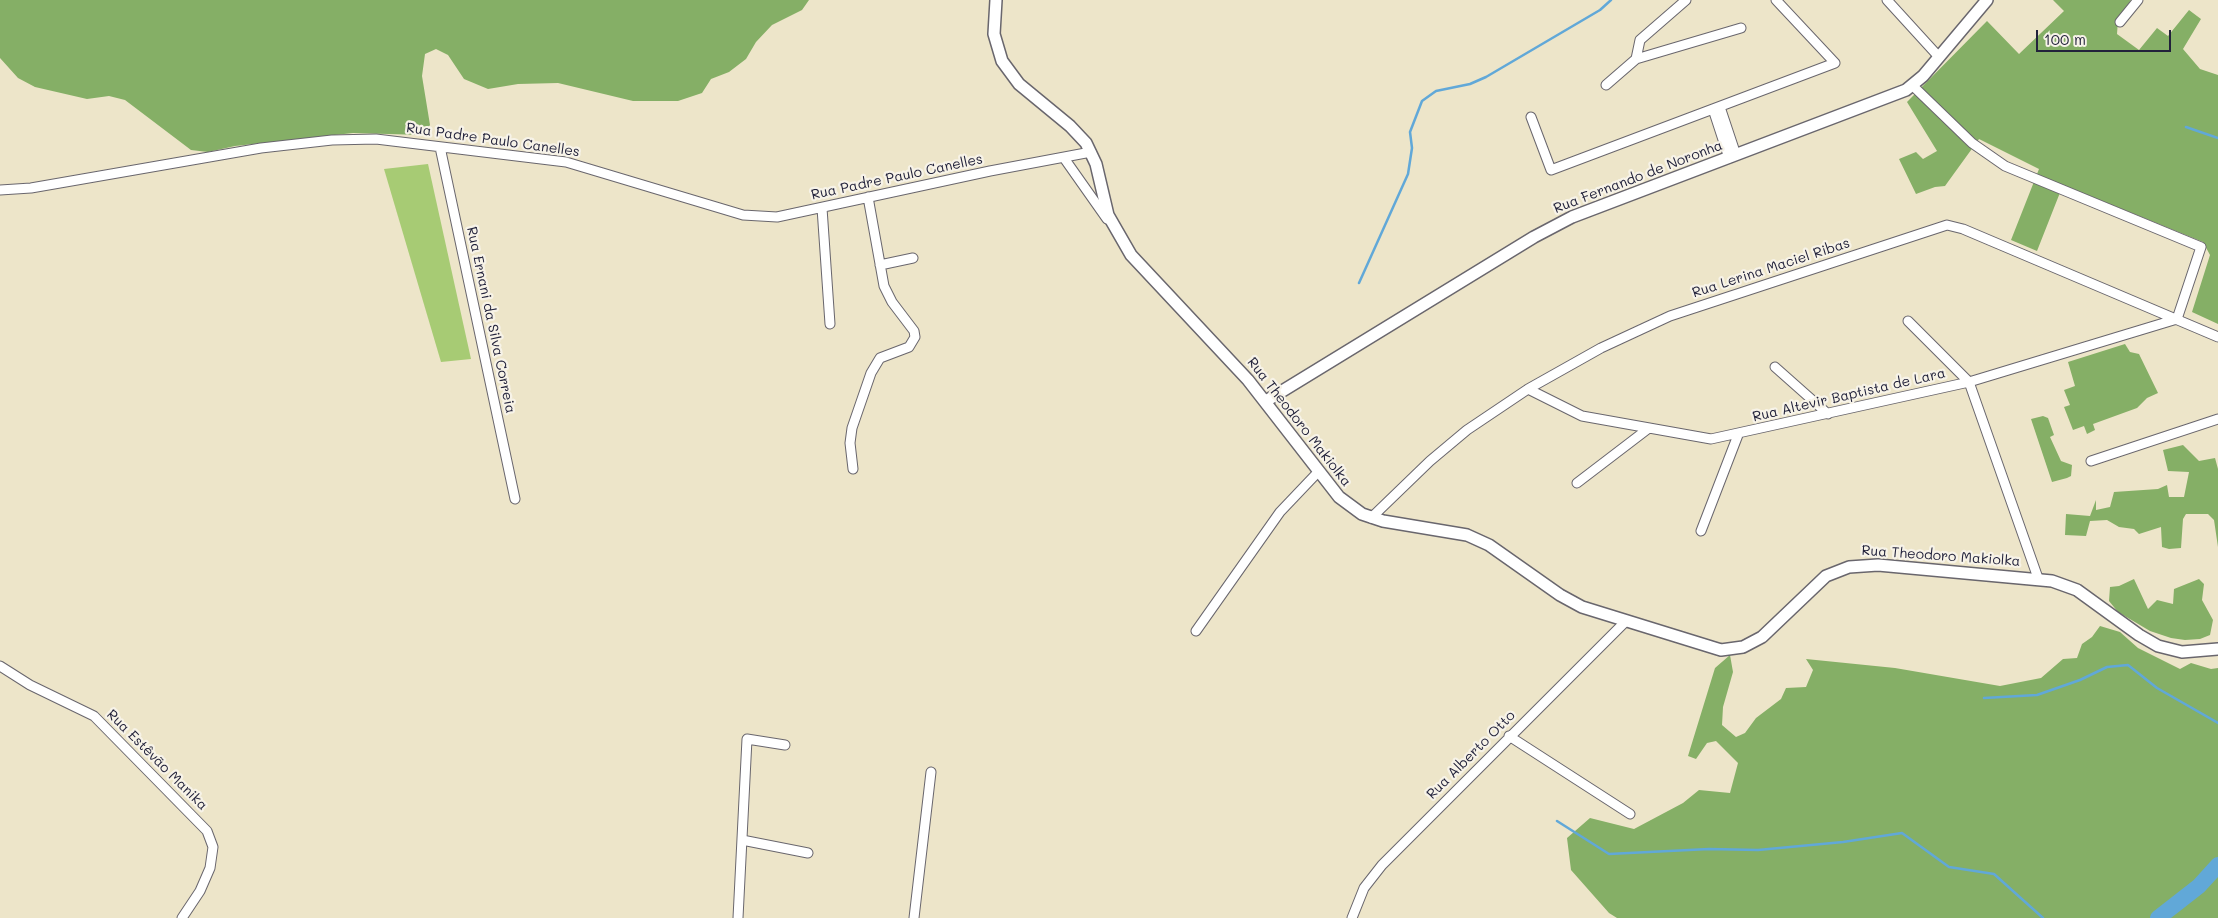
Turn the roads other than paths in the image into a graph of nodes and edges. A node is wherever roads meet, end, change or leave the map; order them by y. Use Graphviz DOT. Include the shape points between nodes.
graph roads {
  1 [pos="996,0"];
  2 [pos="1686,0"];
  3 [pos="1776,0"];
  4 [pos="1887,0"];
  5 [pos="1987,0"];
  6 [pos="2138,0"];
  7 [pos="2120,22"];
  8 [pos="1741,28"];
  9 [pos="1939,57"];
  10 [pos="1636,59"];
  11 [pos="1606,85"];
  12 [pos="1913,86"];
  13 [pos="1716,108"];
  14 [pos="1531,117"];
  15 [pos="440,147"];
  16 [pos="1092,152"];
  17 [pos="1732,156"];
  18 [pos="1064,158"];
  19 [pos="0,190"];
  20 [pos="868,198"];
  21 [pos="822,208"];
  22 [pos="1114,228"];
  23 [pos="913,258"];
  24 [pos="880,265"];
  25 [pos="2176,319"];
  26 [pos="1908,321"];
  27 [pos="830,324"];
  28 [pos="2218,337"];
  29 [pos="1775,367"];
  30 [pos="1969,382"];
  31 [pos="1528,389"];
  32 [pos="1266,401"];
  33 [pos="1828,414"];
  34 [pos="2218,419"];
  35 [pos="1649,428"];
  36 [pos="1738,435"];
  37 [pos="2091,461"];
  38 [pos="854,470"];
  39 [pos="1319,471"];
  40 [pos="1577,483"];
  41 [pos="514,499"];
  42 [pos="1371,518"];
  43 [pos="1701,531"];
  44 [pos="2038,578"];
  45 [pos="1624,622"];
  46 [pos="1196,631"];
  47 [pos="2218,650"];
  48 [pos="0,666"];
  49 [pos="1509,736"];
  50 [pos="785,745"];
  51 [pos="931,772"];
  52 [pos="1630,814"];
  53 [pos="742,840"];
  54 [pos="808,853"];
  55 [pos="182,918"];
  56 [pos="738,918"];
  57 [pos="914,918"];
  58 [pos="1352,918"];
  1 -- 16 [label="main road, Rua Theodoro Makiolka" via="994,34 996,48 1005,67 1019,84 1078,133"];
  2 -- 10 [label="street" via="1640,40"];
  3 -- 13 [label="street" via="1835,63"];
  4 -- 9 [label="street"];
  5 -- 9 [label="main road, Rua Fernando de Noronha"];
  6 -- 7 [label="street"];
  8 -- 10 [label="street"];
  9 -- 12 [label="main road, Rua Fernando de Noronha"];
  10 -- 11 [label="street"];
  12 -- 17 [label="main road, Rua Fernando de Noronha" via="1890,98"];
  12 -- 25 [label="street" via="1972,143 2005,166 2201,247"];
  13 -- 14 [label="street" via="1551,170"];
  13 -- 17 [label="street"];
  15 -- 19 [label="street, Rua Padre Paulo Canelles" via="376,139 308,142 230,152 31,188"];
  15 -- 21 [label="street, Rua Padre Paulo Canelles" via="581,165 749,216 777,217"];
  15 -- 41 [label="street, Rua Ernani da Silva Correia"];
  16 -- 18 [label="street, Rua Padre Paulo Canelles"];
  16 -- 22 [label="main road, Rua Theodoro Makiolka"];
  17 -- 32 [label="main road, Rua Fernando de Noronha" via="1591,208 1554,226"];
  18 -- 20 [label="street, Rua Padre Paulo Canelles"];
  18 -- 22 [label="street"];
  20 -- 21 [label="street, Rua Padre Paulo Canelles"];
  20 -- 24 [label="street"];
  21 -- 27 [label="street"];
  22 -- 32 [label="main road, Rua Theodoro Makiolka" via="1137,263 1227,355"];
  23 -- 24 [label="street"];
  24 -- 38 [label="street" via="887,294 915,337 909,347 880,358 871,373 852,428 850,443"];
  25 -- 28 [label="street, Rua Lerina Maciel Ribas"];
  25 -- 30 [label="street, Rua Altevir Baptista de Lara"];
  25 -- 31 [label="street, Rua Lerina Maciel Ribas" via="1963,228 1947,226 1670,316 1601,348"];
  26 -- 30 [label="street"];
  29 -- 33 [label="street"];
  30 -- 33 [label="street, Rua Altevir Baptista de Lara"];
  30 -- 44 [label="street"];
  31 -- 35 [label="street, Rua Altevir Baptista de Lara" via="1582,416"];
  31 -- 42 [label="street, Rua Lerina Maciel Ribas" via="1448,444"];
  32 -- 39 [label="main road, Rua Theodoro Makiolka"];
  33 -- 36 [label="street, Rua Altevir Baptista de Lara"];
  34 -- 37 [label="street"];
  35 -- 36 [label="street, Rua Altevir Baptista de Lara" via="1704,439"];
  35 -- 40 [label="street"];
  36 -- 43 [label="street"];
  39 -- 42 [label="main road, Rua Theodoro Makiolka" via="1346,504"];
  39 -- 46 [label="street" via="1280,512"];
  42 -- 45 [label="main road, Rua Theodoro Makiolka" via="1458,532 1479,539 1572,602"];
  44 -- 45 [label="main road, Rua Theodoro Makiolka" via="1886,565 1849,567 1816,584 1762,637 1734,649 1710,647"];
  44 -- 47 [label="main road, Rua Theodoro Makiolka" via="2077,590 2158,646 2182,652"];
  45 -- 49 [label="street, Rua Alberto Otto"];
  48 -- 55 [label="street, Rua Estêvão Manika" via="30,685 94,716 207,830 213,847 210,868 200,891"];
  49 -- 52 [label="street"];
  49 -- 58 [label="street, Rua Alberto Otto" via="1372,876 1358,899"];
  50 -- 53 [label="street" via="747,739"];
  51 -- 57 [label="street"];
  53 -- 54 [label="street"];
  53 -- 56 [label="street"];
}
